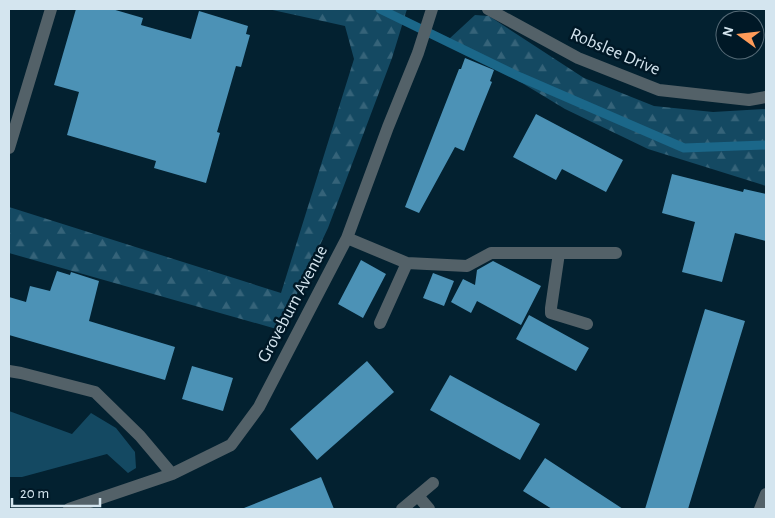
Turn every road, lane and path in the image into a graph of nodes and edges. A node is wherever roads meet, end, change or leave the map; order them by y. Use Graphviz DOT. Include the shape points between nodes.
graph roads {
  1 [pos="51,9"];
  2 [pos="488,9"];
  3 [pos="430,13"];
  4 [pos="766,97"];
  5 [pos="9,148"];
  6 [pos="347,238"];
  7 [pos="559,253"];
  8 [pos="616,253"];
  9 [pos="407,263"];
  10 [pos="380,323"];
  11 [pos="587,324"];
  12 [pos="9,371"];
  13 [pos="172,474"];
  14 [pos="434,482"];
  15 [pos="766,495"];
  16 [pos="418,496"];
  17 [pos="69,509"];
  18 [pos="402,509"];
  19 [pos="430,509"];
  20 [pos="760,509"];
  1 -- 5 [label="street"];
  2 -- 4 [label="street, Robslee Drive" via="578,58 659,90 749,100"];
  3 -- 6 [label="street, Groveburn Avenue" via="418,53"];
  6 -- 9 [label="street"];
  6 -- 13 [label="street, Groveburn Avenue" via="259,407 231,445"];
  7 -- 8 [label="street"];
  7 -- 9 [label="street" via="491,253 467,266"];
  7 -- 11 [label="street" via="551,313"];
  9 -- 10 [label="street"];
  12 -- 13 [label="street" via="95,392 140,436"];
  13 -- 17 [label="street, Groveburn Avenue"];
  14 -- 16 [label="street"];
  15 -- 20 [label="street"];
  16 -- 18 [label="street"];
  16 -- 19 [label="street"];
}
